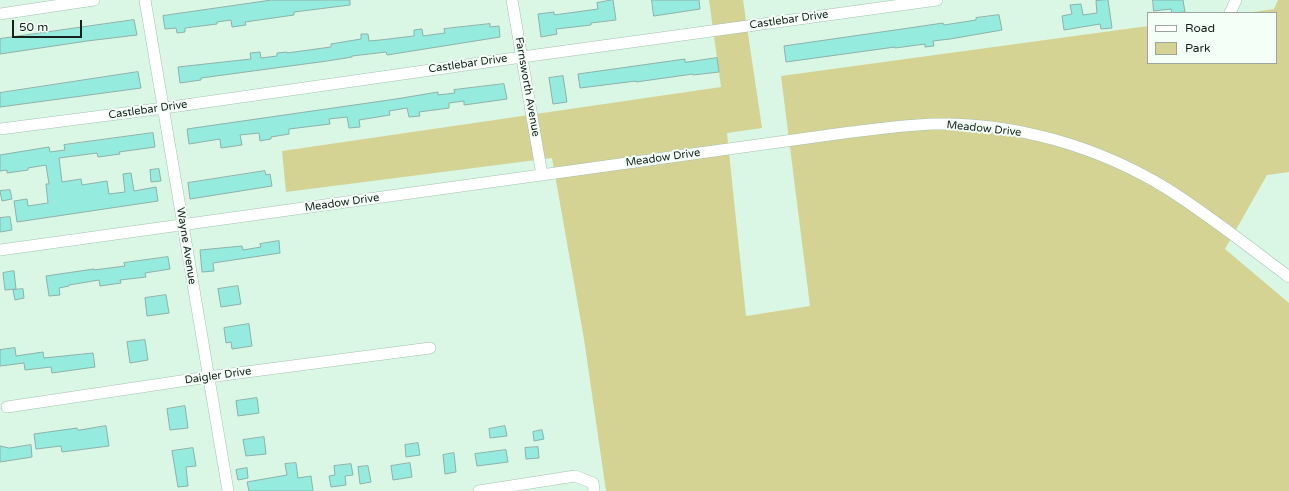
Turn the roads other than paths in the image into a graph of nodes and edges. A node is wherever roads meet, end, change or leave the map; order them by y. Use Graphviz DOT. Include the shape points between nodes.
graph roads {
  1 [pos="94,0"];
  2 [pos="145,0"];
  3 [pos="512,0"];
  4 [pos="937,0"];
  5 [pos="1236,0"];
  6 [pos="1230,12"];
  7 [pos="0,14"];
  8 [pos="522,56"];
  9 [pos="164,108"];
  10 [pos="0,129"];
  11 [pos="542,175"];
  12 [pos="183,225"];
  13 [pos="0,250"];
  14 [pos="1289,277"];
  15 [pos="430,348"];
  16 [pos="208,377"];
  17 [pos="7,407"];
  18 [pos="228,491"];
  19 [pos="479,491"];
  20 [pos="594,491"];
  1 -- 7 [label="street"];
  2 -- 9 [label="street, Wayne Avenue"];
  3 -- 8 [label="street, Farnsworth Avenue"];
  4 -- 8 [label="street, Castlebar Drive"];
  5 -- 6 [label="street"];
  8 -- 9 [label="street, Castlebar Drive"];
  8 -- 11 [label="street, Farnsworth Avenue"];
  9 -- 10 [label="street, Castlebar Drive"];
  9 -- 12 [label="street, Wayne Avenue"];
  11 -- 12 [label="street, Meadow Drive"];
  11 -- 14 [label="street, Meadow Drive" via="899,126 934,124 1002,129 1071,144 1141,174 1189,203"];
  12 -- 13 [label="street, Meadow Drive"];
  12 -- 16 [label="street, Wayne Avenue"];
  15 -- 16 [label="street, Daigler Drive"];
  16 -- 17 [label="street, Daigler Drive"];
  16 -- 18 [label="street, Wayne Avenue"];
  19 -- 20 [label="street" via="575,476 593,484"];
}
